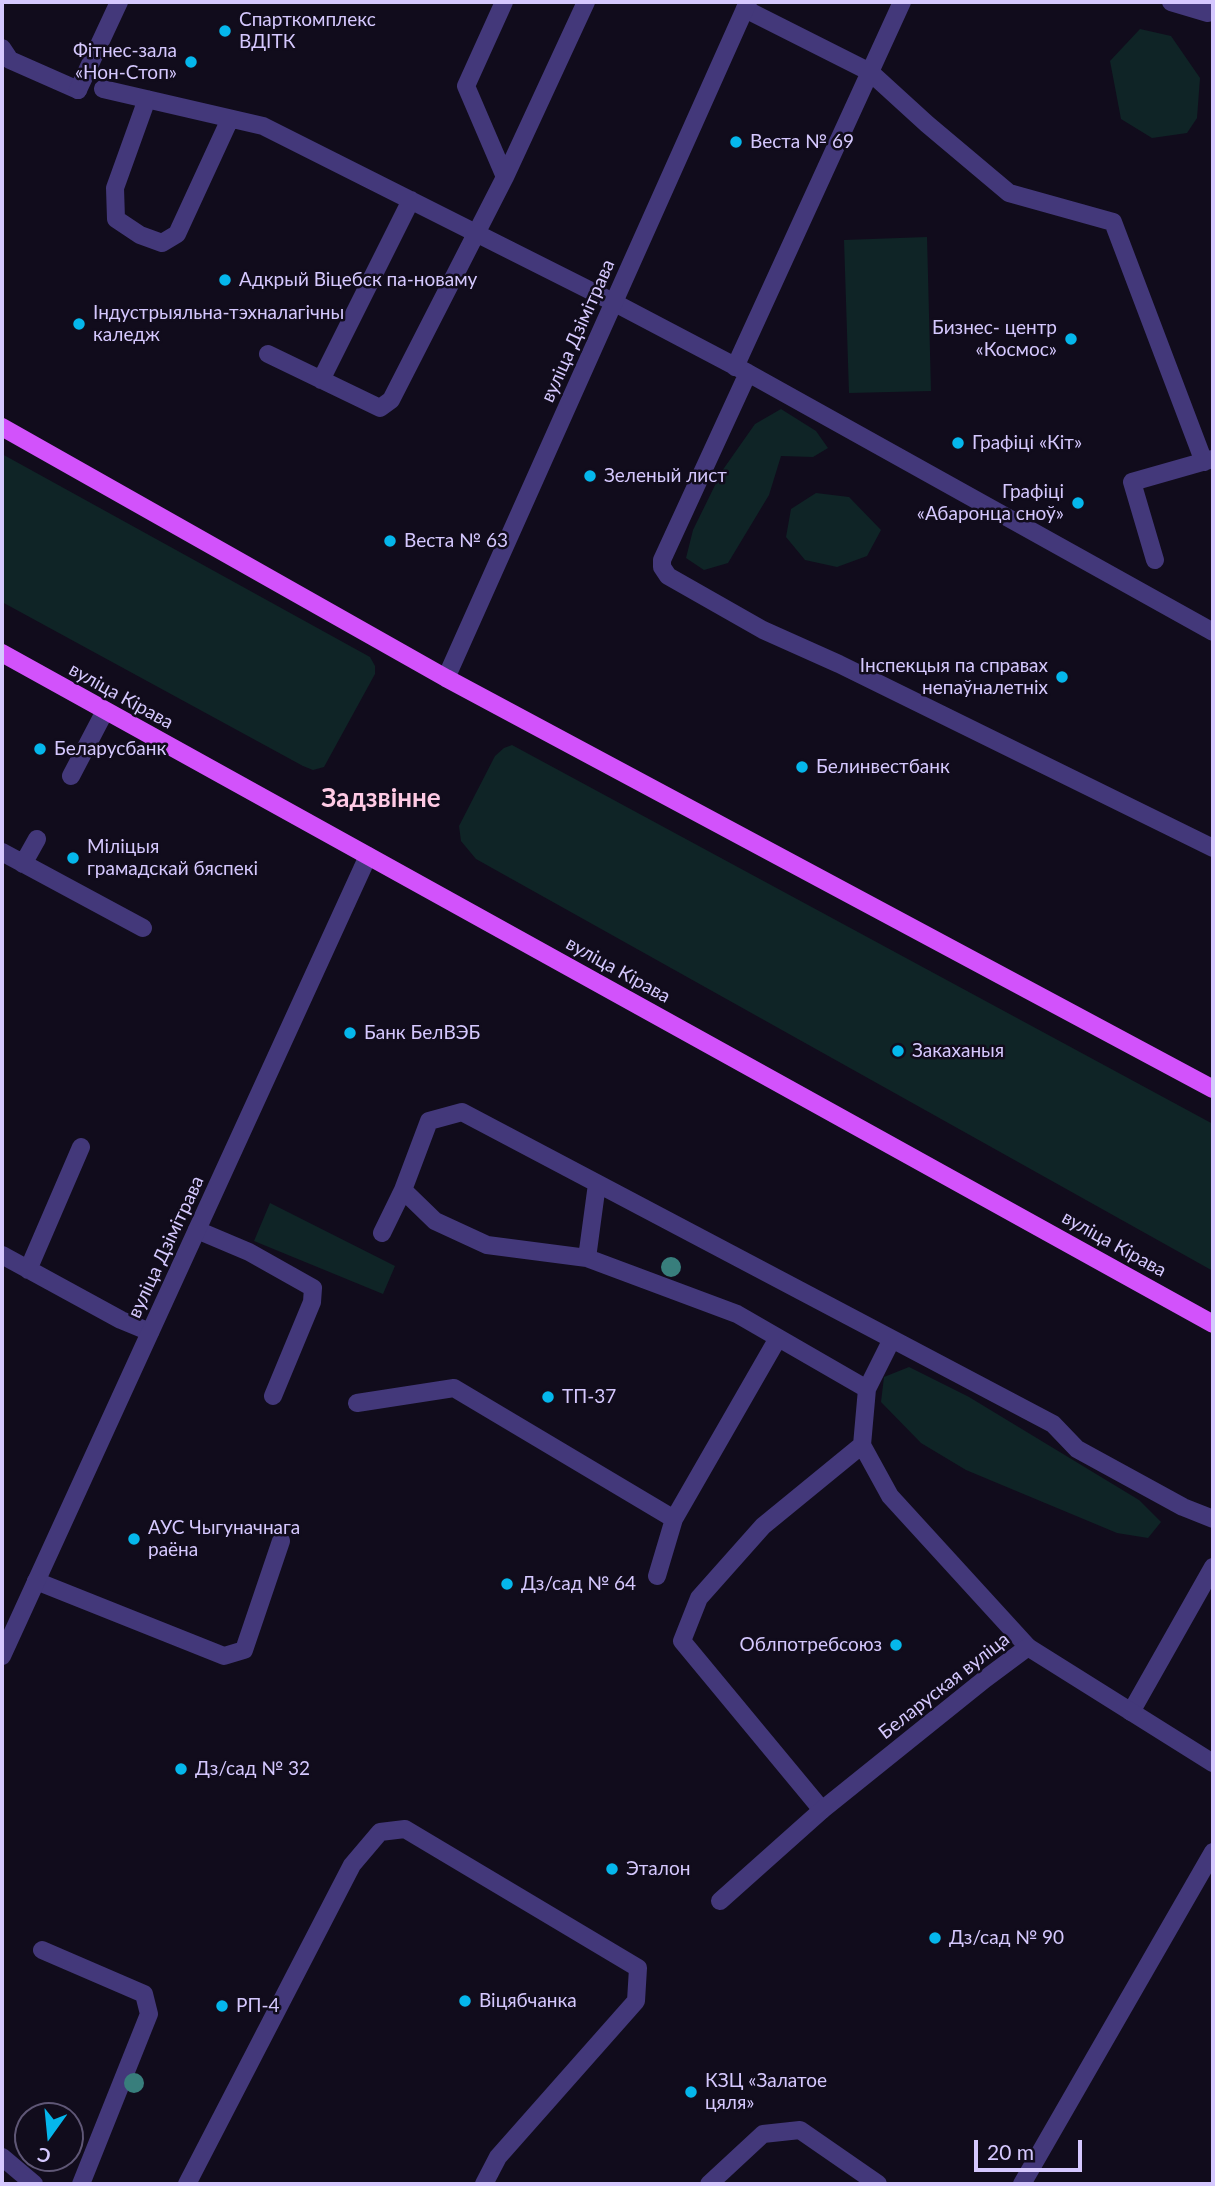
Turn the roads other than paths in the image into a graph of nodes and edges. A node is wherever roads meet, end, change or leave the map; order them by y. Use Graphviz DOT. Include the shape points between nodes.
graph roads {
  1 [pos="119,2"];
  2 [pos="504,2"];
  3 [pos="586,2"];
  4 [pos="902,2"];
  5 [pos="1171,2"];
  6 [pos="746,5"];
  7 [pos="1213,11"];
  8 [pos="2,48"];
  9 [pos="870,72"];
  10 [pos="103,89"];
  11 [pos="147,99"];
  12 [pos="230,119"];
  13 [pos="505,177"];
  14 [pos="411,201"];
  15 [pos="475,233"];
  16 [pos="614,302"];
  17 [pos="268,354"];
  18 [pos="741,370"];
  19 [pos="321,380"];
  20 [pos="2,427"];
  21 [pos="1208,461"];
  22 [pos="1155,561"];
  23 [pos="1213,632"];
  24 [pos="2,653"];
  25 [pos="446,678"];
  26 [pos="105,712"];
  27 [pos="71,776"];
  28 [pos="37,839"];
  29 [pos="1212,843"];
  30 [pos="2,852"];
  31 [pos="368,856"];
  32 [pos="23,864"];
  33 [pos="143,928"];
  34 [pos="1213,1089"];
  35 [pos="81,1147"];
  36 [pos="597,1184"];
  37 [pos="403,1190"];
  38 [pos="197,1230"];
  39 [pos="382,1233"];
  40 [pos="2,1255"];
  41 [pos="587,1258"];
  42 [pos="28,1269"];
  43 [pos="1213,1324"];
  44 [pos="150,1332"];
  45 [pos="778,1338"];
  46 [pos="892,1339"];
  47 [pos="867,1389"];
  48 [pos="273,1395"];
  49 [pos="357,1403"];
  50 [pos="862,1445"];
  51 [pos="674,1519"];
  52 [pos="1213,1519"];
  53 [pos="281,1541"];
  54 [pos="1213,1567"];
  55 [pos="657,1576"];
  56 [pos="36,1581"];
  57 [pos="1028,1647"];
  58 [pos="2,1656"];
  59 [pos="1131,1712"];
  60 [pos="1213,1763"];
  61 [pos="822,1810"];
  62 [pos="1213,1852"];
  63 [pos="720,1901"];
  64 [pos="42,1950"];
  65 [pos="2,2157"];
  66 [pos="34,2184"];
  67 [pos="80,2184"];
  68 [pos="187,2184"];
  69 [pos="484,2184"];
  70 [pos="709,2184"];
  71 [pos="878,2184"];
  72 [pos="1022,2184"];
  1 -- 8 [label="street" via="78,90 10,60"];
  2 -- 13 [label="street" via="466,86"];
  3 -- 13 [label="street"];
  4 -- 9 [label="street"];
  5 -- 7 [label="street"];
  6 -- 9 [label="street"];
  6 -- 16 [label="street, вуліца Дзімітрава"];
  9 -- 18 [label="street"];
  9 -- 21 [label="street" via="1009,193 1113,222"];
  10 -- 11 [label="street"];
  11 -- 12 [label="street"];
  11 -- 12 [label="street" via="114,188 116,219 140,236 162,243 177,234"];
  12 -- 14 [label="street" via="263,126"];
  13 -- 15 [label="street"];
  14 -- 15 [label="street"];
  14 -- 19 [label="street"];
  15 -- 16 [label="street"];
  15 -- 19 [label="street" via="391,400 380,408"];
  16 -- 18 [label="street"];
  16 -- 25 [label="street, вуліца Дзімітрава"];
  17 -- 19 [label="street"];
  18 -- 23 [label="street"];
  18 -- 29 [label="street" via="662,560 668,576 763,630"];
  20 -- 25 [label="main road"];
  21 -- 22 [label="street" via="1132,482"];
  24 -- 26 [label="main road, вуліца Кірава"];
  25 -- 34 [label="main road"];
  26 -- 27 [label="street"];
  26 -- 31 [label="main road, вуліца Кірава"];
  28 -- 32 [label="street"];
  30 -- 32 [label="street"];
  31 -- 38 [label="street, вуліца Дзімітрава"];
  31 -- 43 [label="main road, вуліца Кірава"];
  32 -- 33 [label="street"];
  35 -- 42 [label="street"];
  36 -- 37 [label="street" via="462,1112 429,1121"];
  36 -- 41 [label="street"];
  36 -- 46 [label="street"];
  37 -- 39 [label="street"];
  37 -- 41 [label="street" via="435,1221 487,1245"];
  38 -- 44 [label="street, вуліца Дзімітрава"];
  38 -- 48 [label="street" via="249,1252 313,1288 312,1301"];
  40 -- 42 [label="street"];
  41 -- 45 [label="street" via="737,1314"];
  42 -- 44 [label="street"];
  44 -- 56 [label="street, вуліца Дзімітрава"];
  45 -- 47 [label="street"];
  45 -- 51 [label="street"];
  46 -- 47 [label="street"];
  46 -- 52 [label="street" via="1053,1424 1077,1449"];
  47 -- 50 [label="street"];
  49 -- 51 [label="street" via="454,1388"];
  50 -- 57 [label="street" via="890,1496"];
  50 -- 61 [label="street" via="763,1526 699,1598 682,1641"];
  51 -- 55 [label="street"];
  53 -- 56 [label="street" via="244,1650 224,1656"];
  54 -- 59 [label="street"];
  56 -- 58 [label="street, вуліца Дзімітрава"];
  57 -- 59 [label="street, Беларуская вуліца"];
  57 -- 61 [label="street, Беларуская вуліца"];
  59 -- 60 [label="street, Беларуская вуліца"];
  61 -- 63 [label="street, Беларуская вуліца"];
  62 -- 72 [label="street"];
  64 -- 67 [label="street" via="144,1994 149,2014"];
  65 -- 66 [label="street"];
  68 -- 69 [label="street" via="352,1865 380,1832 405,1829 638,1968 636,2001 498,2157"];
  70 -- 71 [label="street" via="763,2134 800,2130"];
}
